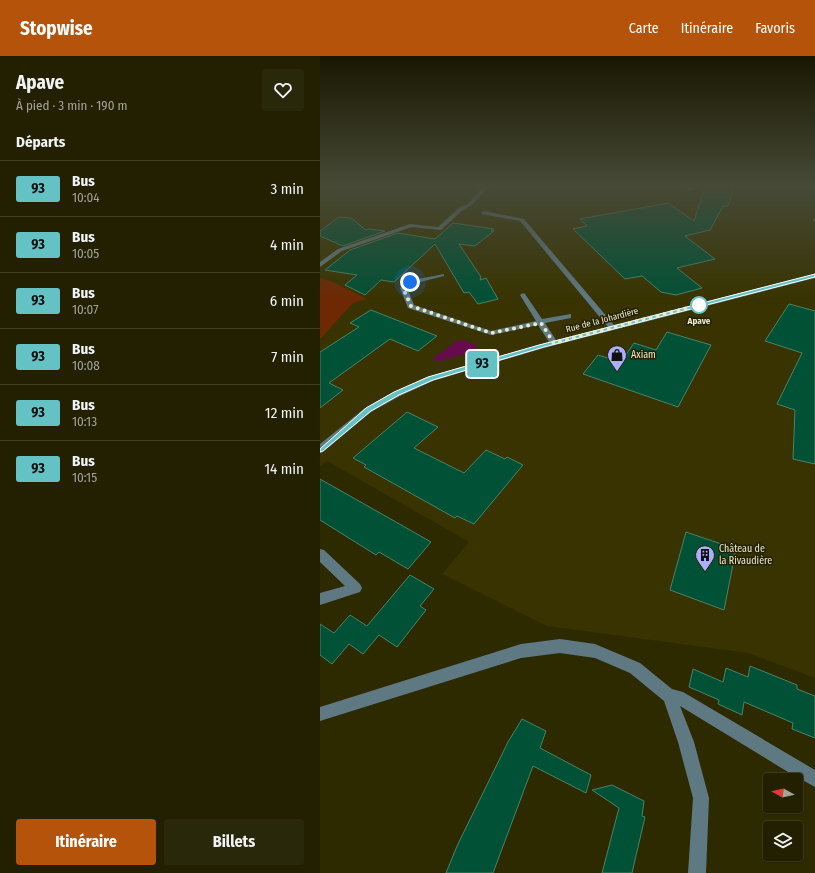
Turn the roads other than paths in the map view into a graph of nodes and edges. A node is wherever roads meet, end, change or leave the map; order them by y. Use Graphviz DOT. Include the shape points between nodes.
graph roads {
  1 [pos="444,225"];
  2 [pos="526,225"];
  3 [pos="320,265"];
  4 [pos="442,275"];
  5 [pos="813,278"];
  6 [pos="523,295"];
  7 [pos="568,316"];
  8 [pos="541,323"];
  9 [pos="612,328"];
  10 [pos="554,343"];
  11 [pos="320,449"];
  12 [pos="320,554"];
  13 [pos="320,599"];
  14 [pos="669,696"];
  15 [pos="320,714"];
  16 [pos="815,779"];
  17 [pos="697,873"];
  1 -- 3 [label="street" via="439,230 412,226 340,250"];
  2 -- 9 [label="street"];
  4 -- 8 [label="street" via="410,282 403,288 411,306 491,333"];
  5 -- 9 [label="street, Rue de la Johardière"];
  6 -- 8 [label="street"];
  7 -- 8 [label="street"];
  8 -- 10 [label="street"];
  9 -- 10 [label="street, Rue de la Johardière"];
  10 -- 11 [label="street, Rue de la Johardière" via="430,379 368,410"];
  12 -- 13 [label="street" via="356,588"];
  14 -- 15 [label="street" via="635,668 595,651 560,646 521,652"];
  14 -- 16 [label="street" via="678,697"];
  14 -- 17 [label="street" via="686,742 701,798"];
}
